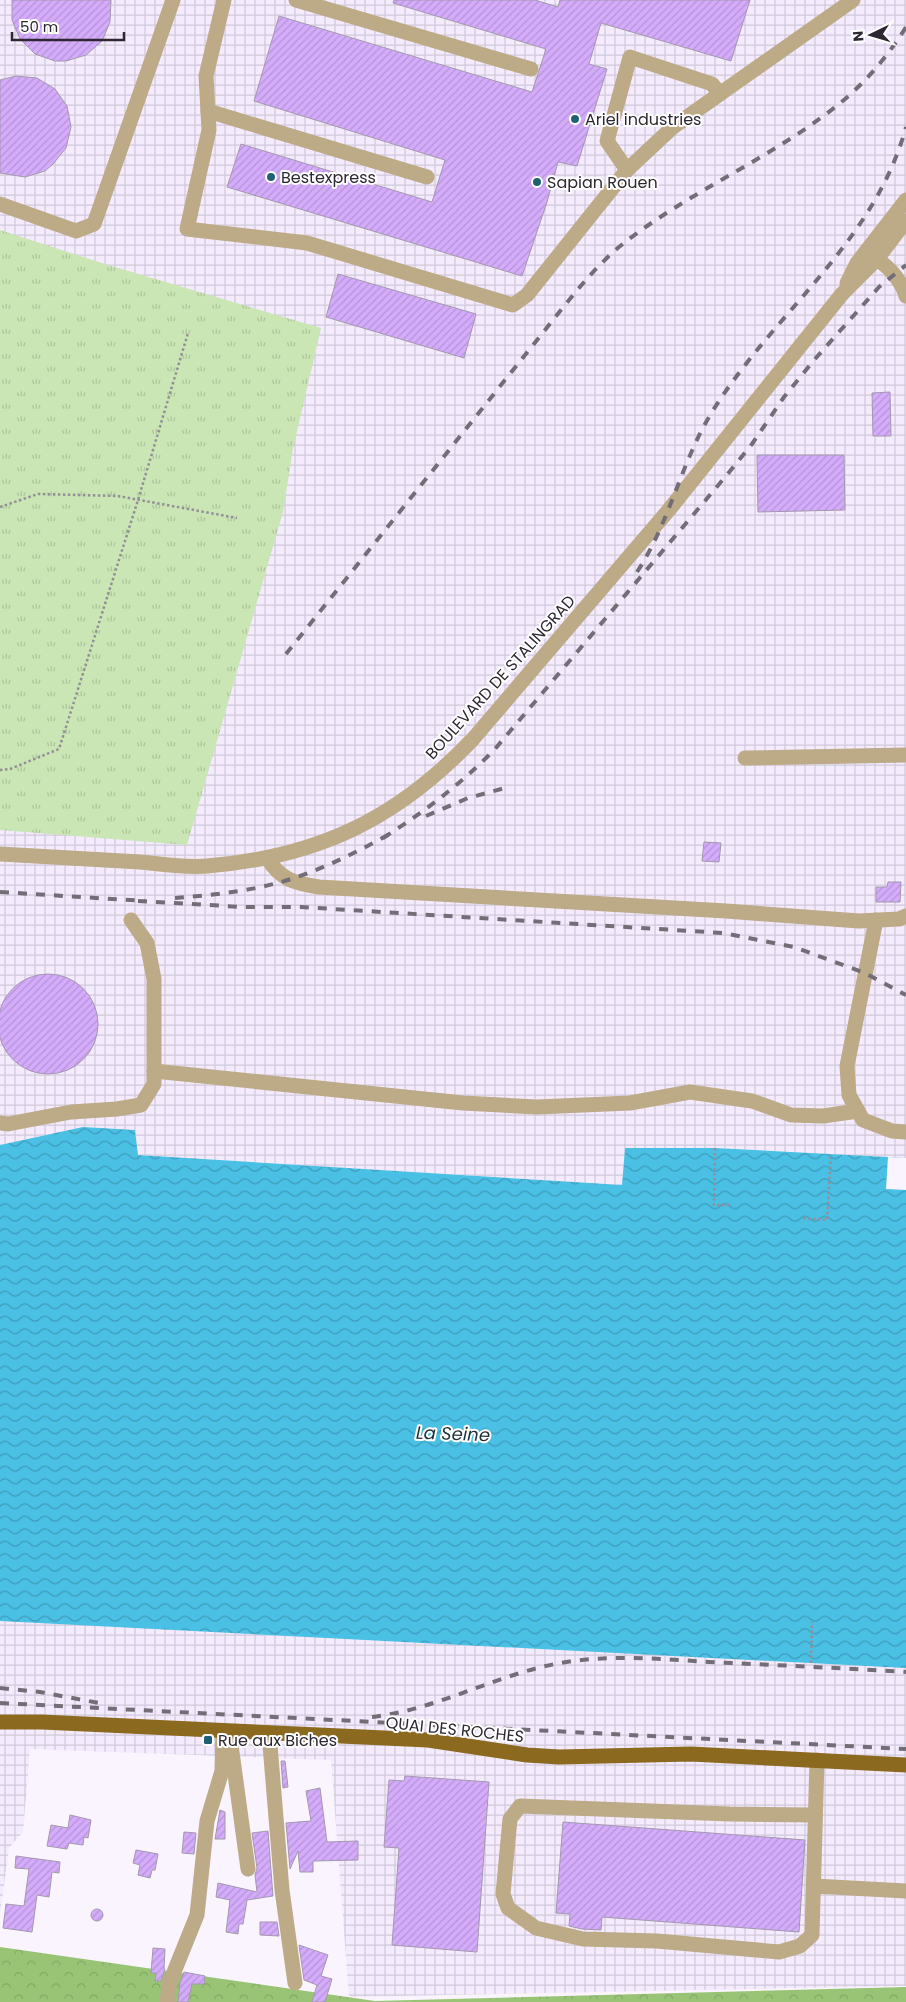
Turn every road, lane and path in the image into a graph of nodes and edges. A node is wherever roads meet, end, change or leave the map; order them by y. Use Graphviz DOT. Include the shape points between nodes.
graph roads {
  1 [pos="173,0"];
  2 [pos="224,0"];
  3 [pos="296,0"];
  4 [pos="848,1"];
  5 [pos="531,69"];
  6 [pos="720,94"];
  7 [pos="208,111"];
  8 [pos="627,170"];
  9 [pos="427,177"];
  10 [pos="906,200"];
  11 [pos="0,204"];
  12 [pos="906,221"];
  13 [pos="876,259"];
  14 [pos="842,294"];
  15 [pos="906,296"];
  16 [pos="188,333"];
  17 [pos="138,500"];
  18 [pos="0,507"];
  19 [pos="237,518"];
  20 [pos="906,755"];
  21 [pos="745,758"];
  22 [pos="0,770"];
  23 [pos="0,854"];
  24 [pos="267,858"];
  25 [pos="906,916"];
  26 [pos="131,920"];
  27 [pos="876,920"];
  28 [pos="154,1071"];
  29 [pos="858,1111"];
  30 [pos="0,1123"];
  31 [pos="906,1132"];
  32 [pos="716,1148"];
  33 [pos="831,1154"];
  34 [pos="732,1205"];
  35 [pos="803,1218"];
  36 [pos="812,1622"];
  37 [pos="811,1663"];
  38 [pos="0,1722"];
  39 [pos="227,1731"];
  40 [pos="269,1733"];
  41 [pos="817,1760"];
  42 [pos="906,1764"];
  43 [pos="815,1815"];
  44 [pos="248,1869"];
  45 [pos="814,1886"];
  46 [pos="906,1891"];
  47 [pos="295,1983"];
  48 [pos="169,2002"];
  1 -- 11 [label="street" via="94,224 76,231"];
  2 -- 7 [label="street" via="206,76"];
  3 -- 5 [label="street"];
  4 -- 6 [label="street"];
  6 -- 8 [label="street" via="673,126"];
  6 -- 8 [label="street" via="712,84 630,57 607,141"];
  7 -- 8 [label="street" via="209,130 187,229 307,243 514,304 527,295"];
  7 -- 9 [label="street"];
  10 -- 14 [label="street, BOULEVARD DE STALINGRAD" via="857,263"];
  12 -- 13 [label="street, BOULEVARD DE STALINGRAD"];
  13 -- 14 [label="street, BOULEVARD DE STALINGRAD"];
  13 -- 15 [label="street" via="894,273"];
  14 -- 24 [label="street, BOULEVARD DE STALINGRAD" via="668,511 449,764 405,800 350,831 301,850"];
  16 -- 17 [label="path"];
  17 -- 18 [label="path" via="118,496 38,494"];
  17 -- 19 [label="path"];
  17 -- 22 [label="path" via="59,749"];
  20 -- 21 [label="street"];
  23 -- 24 [label="street, BOULEVARD DE STALINGRAD" via="206,867"];
  24 -- 27 [label="street" via="280,875 297,883 319,887"];
  25 -- 27 [label="street"];
  26 -- 28 [label="street" via="147,944 154,979"];
  27 -- 29 [label="street" via="847,1066 849,1095"];
  28 -- 29 [label="street" via="463,1103 537,1107 630,1103 690,1092 752,1101 791,1115 823,1116"];
  28 -- 30 [label="street" via="154,1084 141,1105"];
  29 -- 31 [label="street" via="863,1120 892,1131"];
  32 -- 34 [label="path" via="714,1205"];
  33 -- 35 [label="path" via="827,1220"];
  36 -- 37 [label="path"];
  38 -- 39 [label="main road, QUAI DES ROCHES"];
  39 -- 40 [label="main road, QUAI DES ROCHES"];
  39 -- 44 [label="street"];
  39 -- 48 [label="street" via="222,1771 207,1821 198,1914 170,1982"];
  40 -- 41 [label="main road, QUAI DES ROCHES" via="428,1740 560,1757 676,1754"];
  40 -- 47 [label="street" via="282,1890"];
  41 -- 42 [label="main road, QUAI DES ROCHES"];
  41 -- 43 [label="street"];
  43 -- 45 [label="street"];
  43 -- 45 [label="street" via="520,1806 510,1819 503,1894 508,1908 536,1928 583,1939 657,1941 779,1952 800,1946 812,1935"];
  45 -- 46 [label="street"];
}
